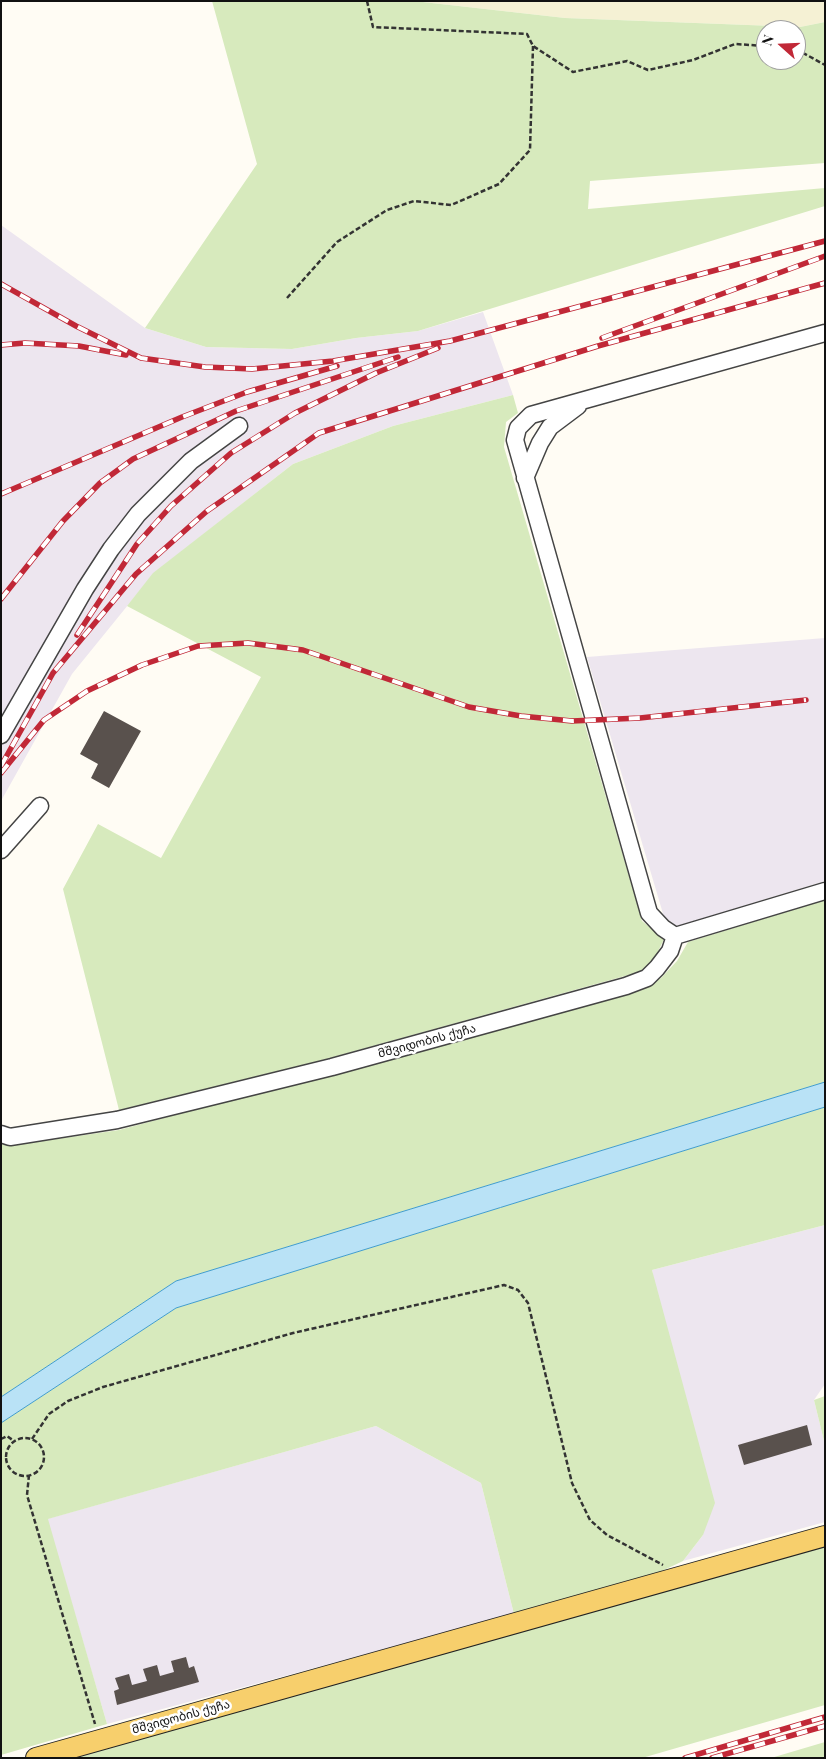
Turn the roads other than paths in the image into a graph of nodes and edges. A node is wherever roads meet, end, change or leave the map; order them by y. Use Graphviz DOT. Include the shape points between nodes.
graph roads {
  1 [pos="825,334"];
  2 [pos="591,398"];
  3 [pos="240,426"];
  4 [pos="526,478"];
  5 [pos="1,736"];
  6 [pos="40,806"];
  7 [pos="1,850"];
  8 [pos="825,891"];
  9 [pos="674,936"];
  10 [pos="1,1134"];
  11 [pos="825,1536"];
  12 [pos="36,1758"];
  1 -- 2 [label="street"];
  2 -- 4 [label="street" via="550,427"];
  2 -- 4 [label="street" via="531,415 518,428 515,440"];
  3 -- 5 [label="street" via="191,461 138,514 111,549"];
  4 -- 9 [label="street" via="649,913"];
  6 -- 7 [label="street"];
  8 -- 9 [label="street"];
  9 -- 10 [label="street, მშვიდობის ქუჩა" via="670,951 657,968 647,978 626,986 332,1067 117,1120 10,1136"];
  11 -- 12 [label="main road, მშვიდობის ქუჩა"];
}
